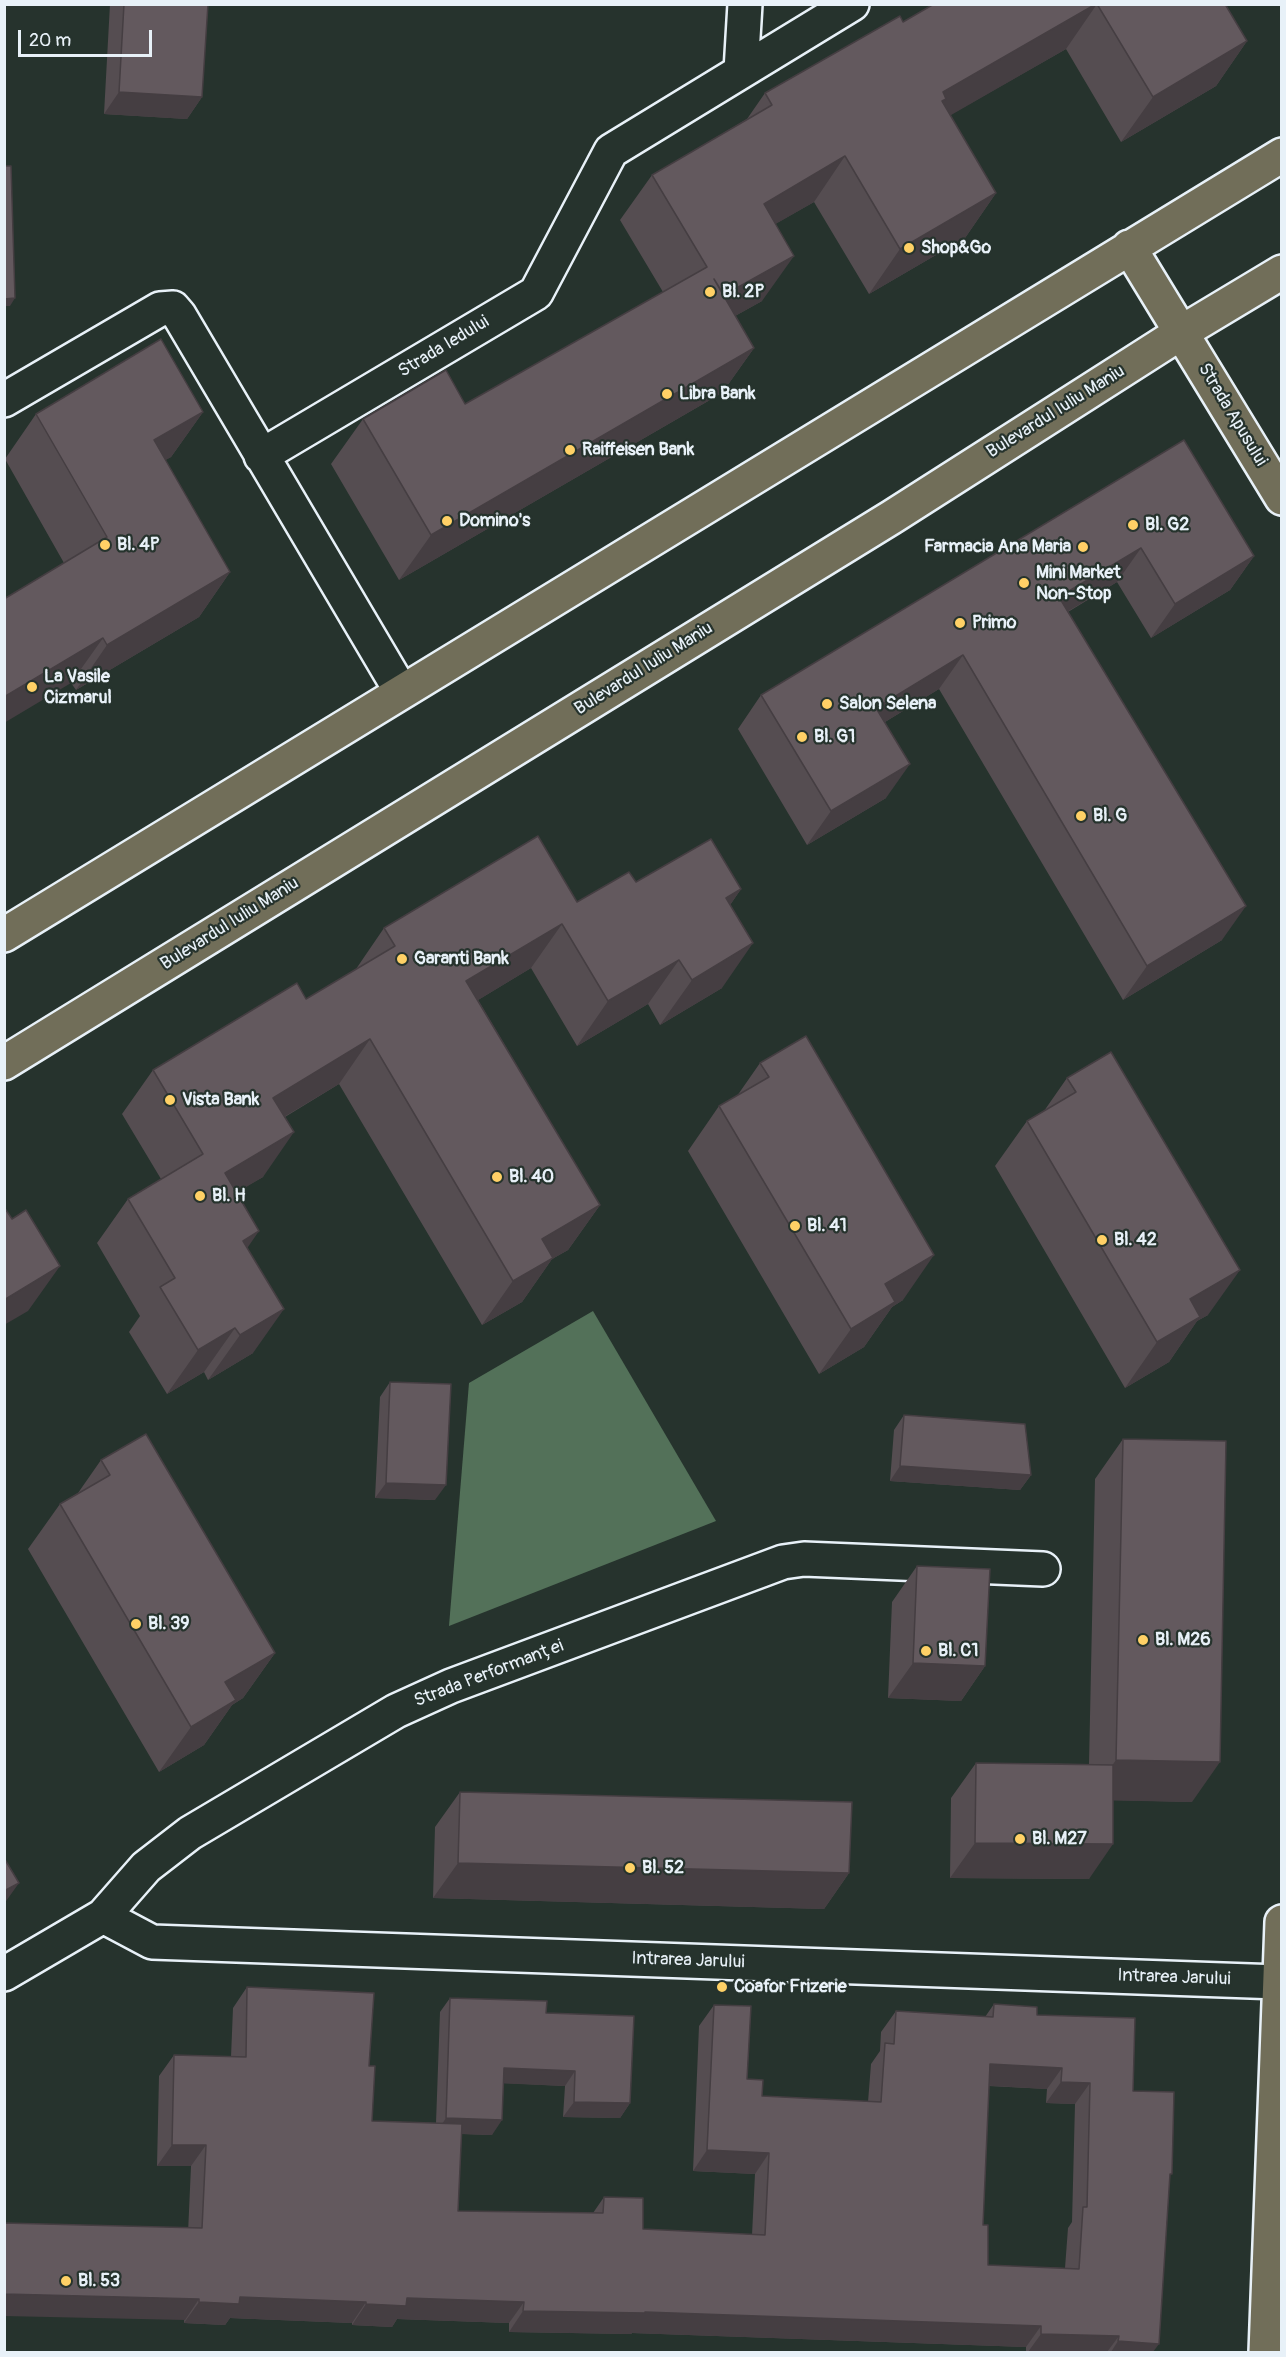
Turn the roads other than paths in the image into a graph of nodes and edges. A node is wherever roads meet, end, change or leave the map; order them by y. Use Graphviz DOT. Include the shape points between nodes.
graph roads {
  1 [pos="745,4"];
  2 [pos="852,4"];
  3 [pos="741,71"];
  4 [pos="1281,154"];
  5 [pos="1129,247"];
  6 [pos="1281,272"];
  7 [pos="1182,332"];
  8 [pos="4,400"];
  9 [pos="261,456"];
  10 [pos="1281,498"];
  11 [pos="401,691"];
  12 [pos="4,935"];
  13 [pos="4,1063"];
  14 [pos="1043,1569"];
  15 [pos="103,1916"];
  16 [pos="1281,1922"];
  17 [pos="4,1974"];
  18 [pos="1279,1982"];
  19 [pos="1266,2352"];
  1 -- 3 [label="street"];
  2 -- 3 [label="street, Strada Iedului"];
  3 -- 9 [label="street, Strada Iedului" via="611,151 536,293"];
  4 -- 5 [label="main road"];
  5 -- 7 [label="main road, Strada Apusului"];
  5 -- 11 [label="main road"];
  6 -- 7 [label="main road, Bulevardul Iuliu Maniu"];
  7 -- 10 [label="main road, Strada Apusului"];
  7 -- 13 [label="main road, Bulevardul Iuliu Maniu" via="892,517"];
  8 -- 9 [label="street" via="160,309 172,308"];
  9 -- 11 [label="street"];
  11 -- 12 [label="main road"];
  14 -- 15 [label="street, Strada Performanței" via="804,1559 760,1570 451,1686 396,1711 190,1833 146,1867"];
  15 -- 17 [label="street, Strada Performanței"];
  15 -- 18 [label="street, Intrarea Jarului" via="152,1942"];
  16 -- 18 [label="main road"];
  18 -- 19 [label="main road"];
}
